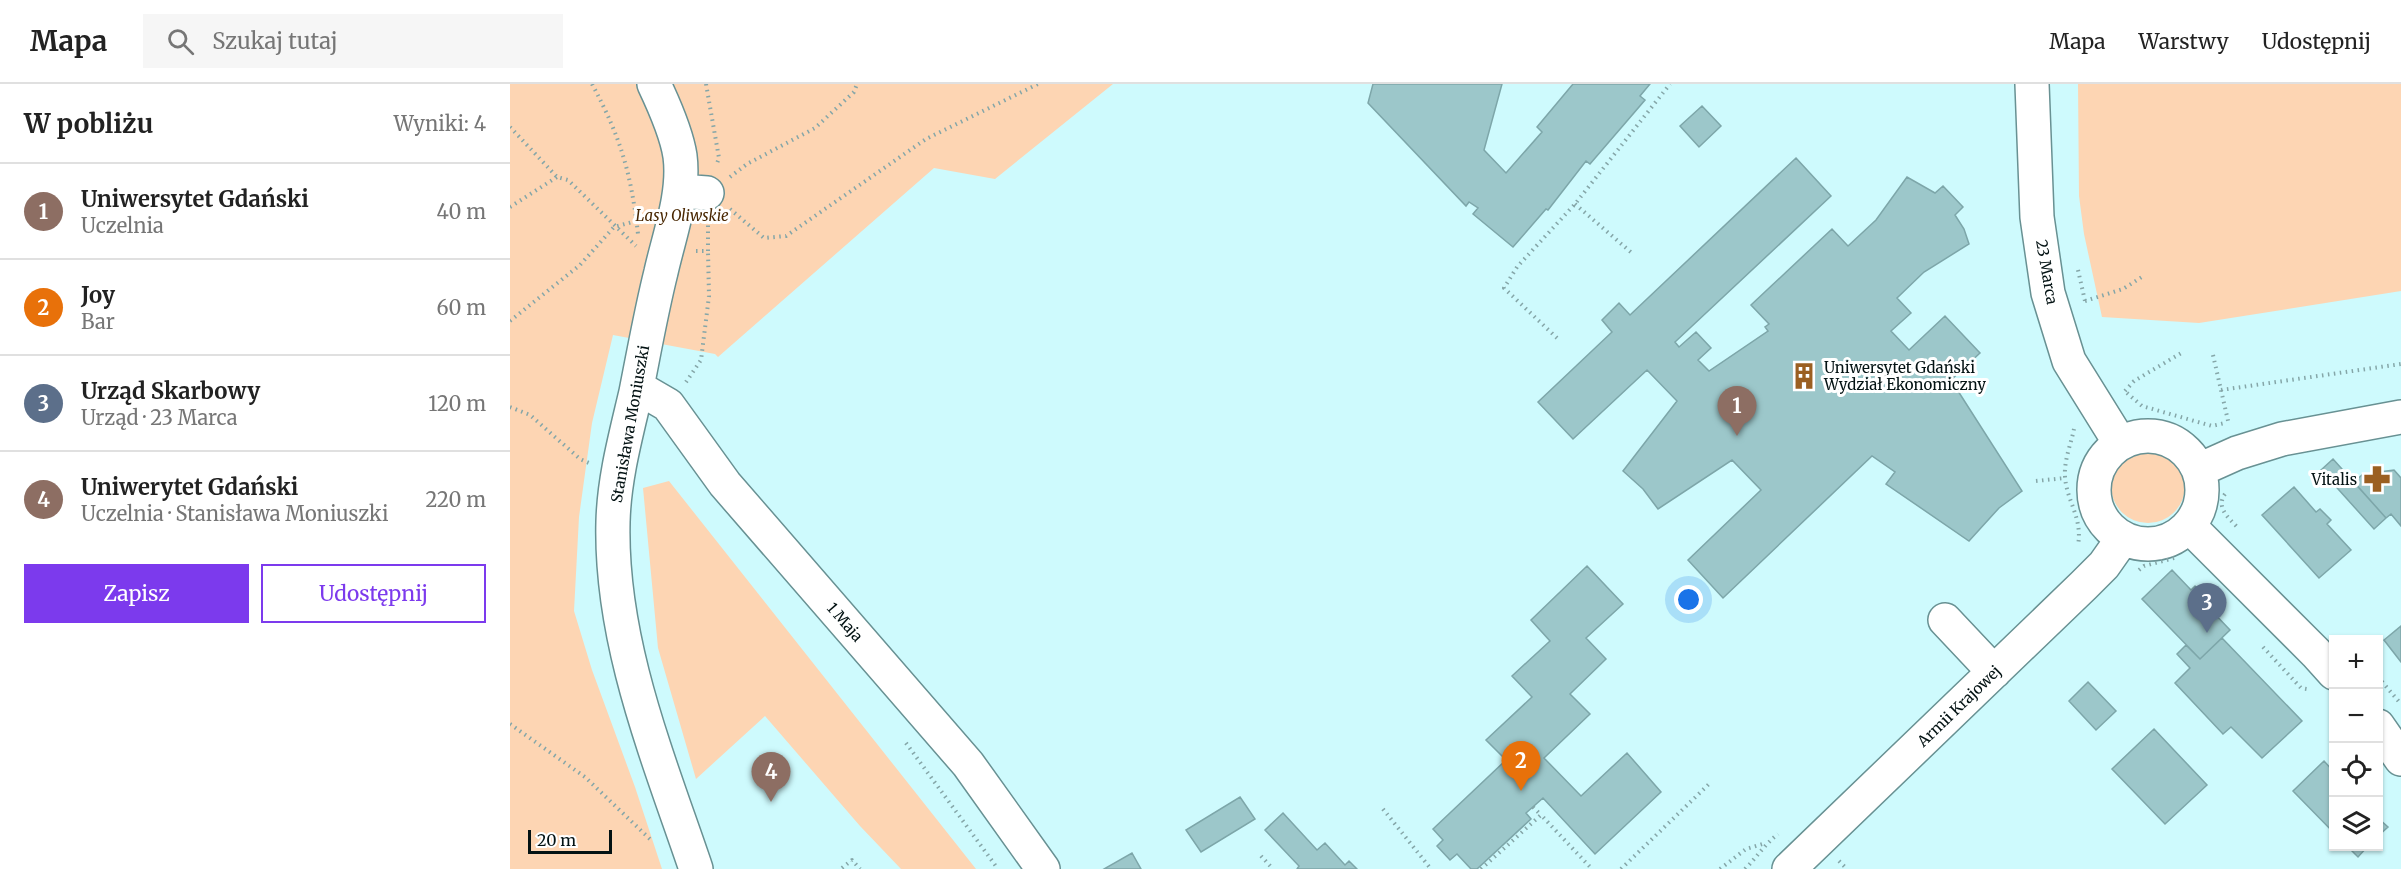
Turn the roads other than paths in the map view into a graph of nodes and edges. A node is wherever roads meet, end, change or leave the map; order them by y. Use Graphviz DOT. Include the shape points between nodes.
graph roads {
  1 [pos="654,84"];
  2 [pos="2032,84"];
  3 [pos="637,387"];
  4 [pos="2401,417"];
  5 [pos="2120,443"];
  6 [pos="2199,470"];
  7 [pos="2123,538"];
  8 [pos="2184,542"];
  9 [pos="1945,620"];
  10 [pos="2329,667"];
  11 [pos="1994,672"];
  12 [pos="2383,732"];
  13 [pos="2401,759"];
  14 [pos="695,868"];
  15 [pos="1043,869"];
  16 [pos="1790,869"];
  1 -- 3 [label="street, Stanisława Moniuszki" via="694,192 649,319"];
  2 -- 5 [label="street, 23 Marca" via="2037,217 2048,293 2069,361"];
  3 -- 14 [label="street, Stanisława Moniuszki" via="618,473 613,520 620,622 640,700"];
  3 -- 15 [label="street, 1 Maja" via="668,405 725,484 968,764"];
  4 -- 6 [label="street" via="2282,439"];
  5 -- 6 [label="street" via="2138,436 2166,439 2189,454"];
  5 -- 7 [label="street" via="2099,468 2095,492 2100,515"];
  6 -- 8 [label="street" via="2202,499"];
  7 -- 8 [label="street" via="2151,544 2178,536"];
  7 -- 11 [label="street, Armii Krajowej" via="2104,565"];
  8 -- 10 [label="street" via="2308,644"];
  9 -- 11 [label="street"];
  11 -- 16 [label="street, Armii Krajowej"];
  12 -- 13 [label="street"];
}
